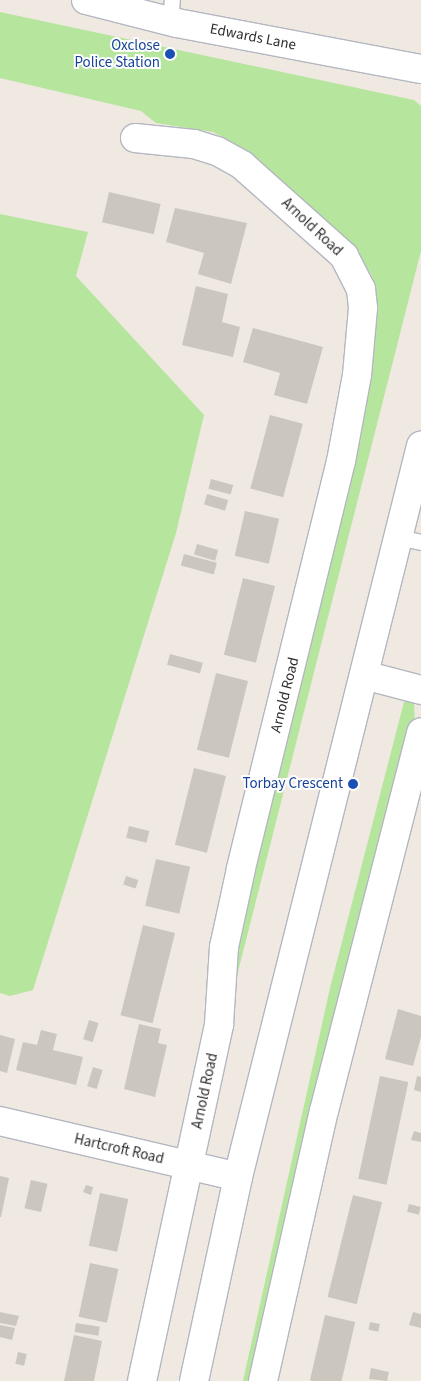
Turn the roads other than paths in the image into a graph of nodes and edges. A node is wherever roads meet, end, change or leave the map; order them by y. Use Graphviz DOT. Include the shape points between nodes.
graph roads {
  1 [pos="86,0"];
  2 [pos="171,10"];
  3 [pos="421,69"];
  4 [pos="135,138"];
  5 [pos="421,446"];
  6 [pos="410,539"];
  7 [pos="364,675"];
  8 [pos="421,690"];
  9 [pos="421,732"];
  10 [pos="0,1121"];
  11 [pos="189,1166"];
  12 [pos="238,1177"];
  13 [pos="142,1381"];
  14 [pos="194,1381"];
  15 [pos="262,1381"];
  1 -- 2 [label="street, Edwards Lane"];
  2 -- 3 [label="street, Edwards Lane"];
  4 -- 11 [label="street, Arnold Road" via="194,144 217,151 242,165 344,256 361,289 363,308 357,375 341,460 224,947 219,1025"];
  5 -- 6 [label="street"];
  6 -- 7 [label="street"];
  7 -- 8 [label="street"];
  7 -- 12 [label="street"];
  9 -- 15 [label="street" via="339,1054"];
  10 -- 11 [label="street, Hartcroft Road"];
  11 -- 12 [label="street, Hartcroft Road"];
  11 -- 13 [label="street, Arnold Road"];
  12 -- 14 [label="street"];
}
